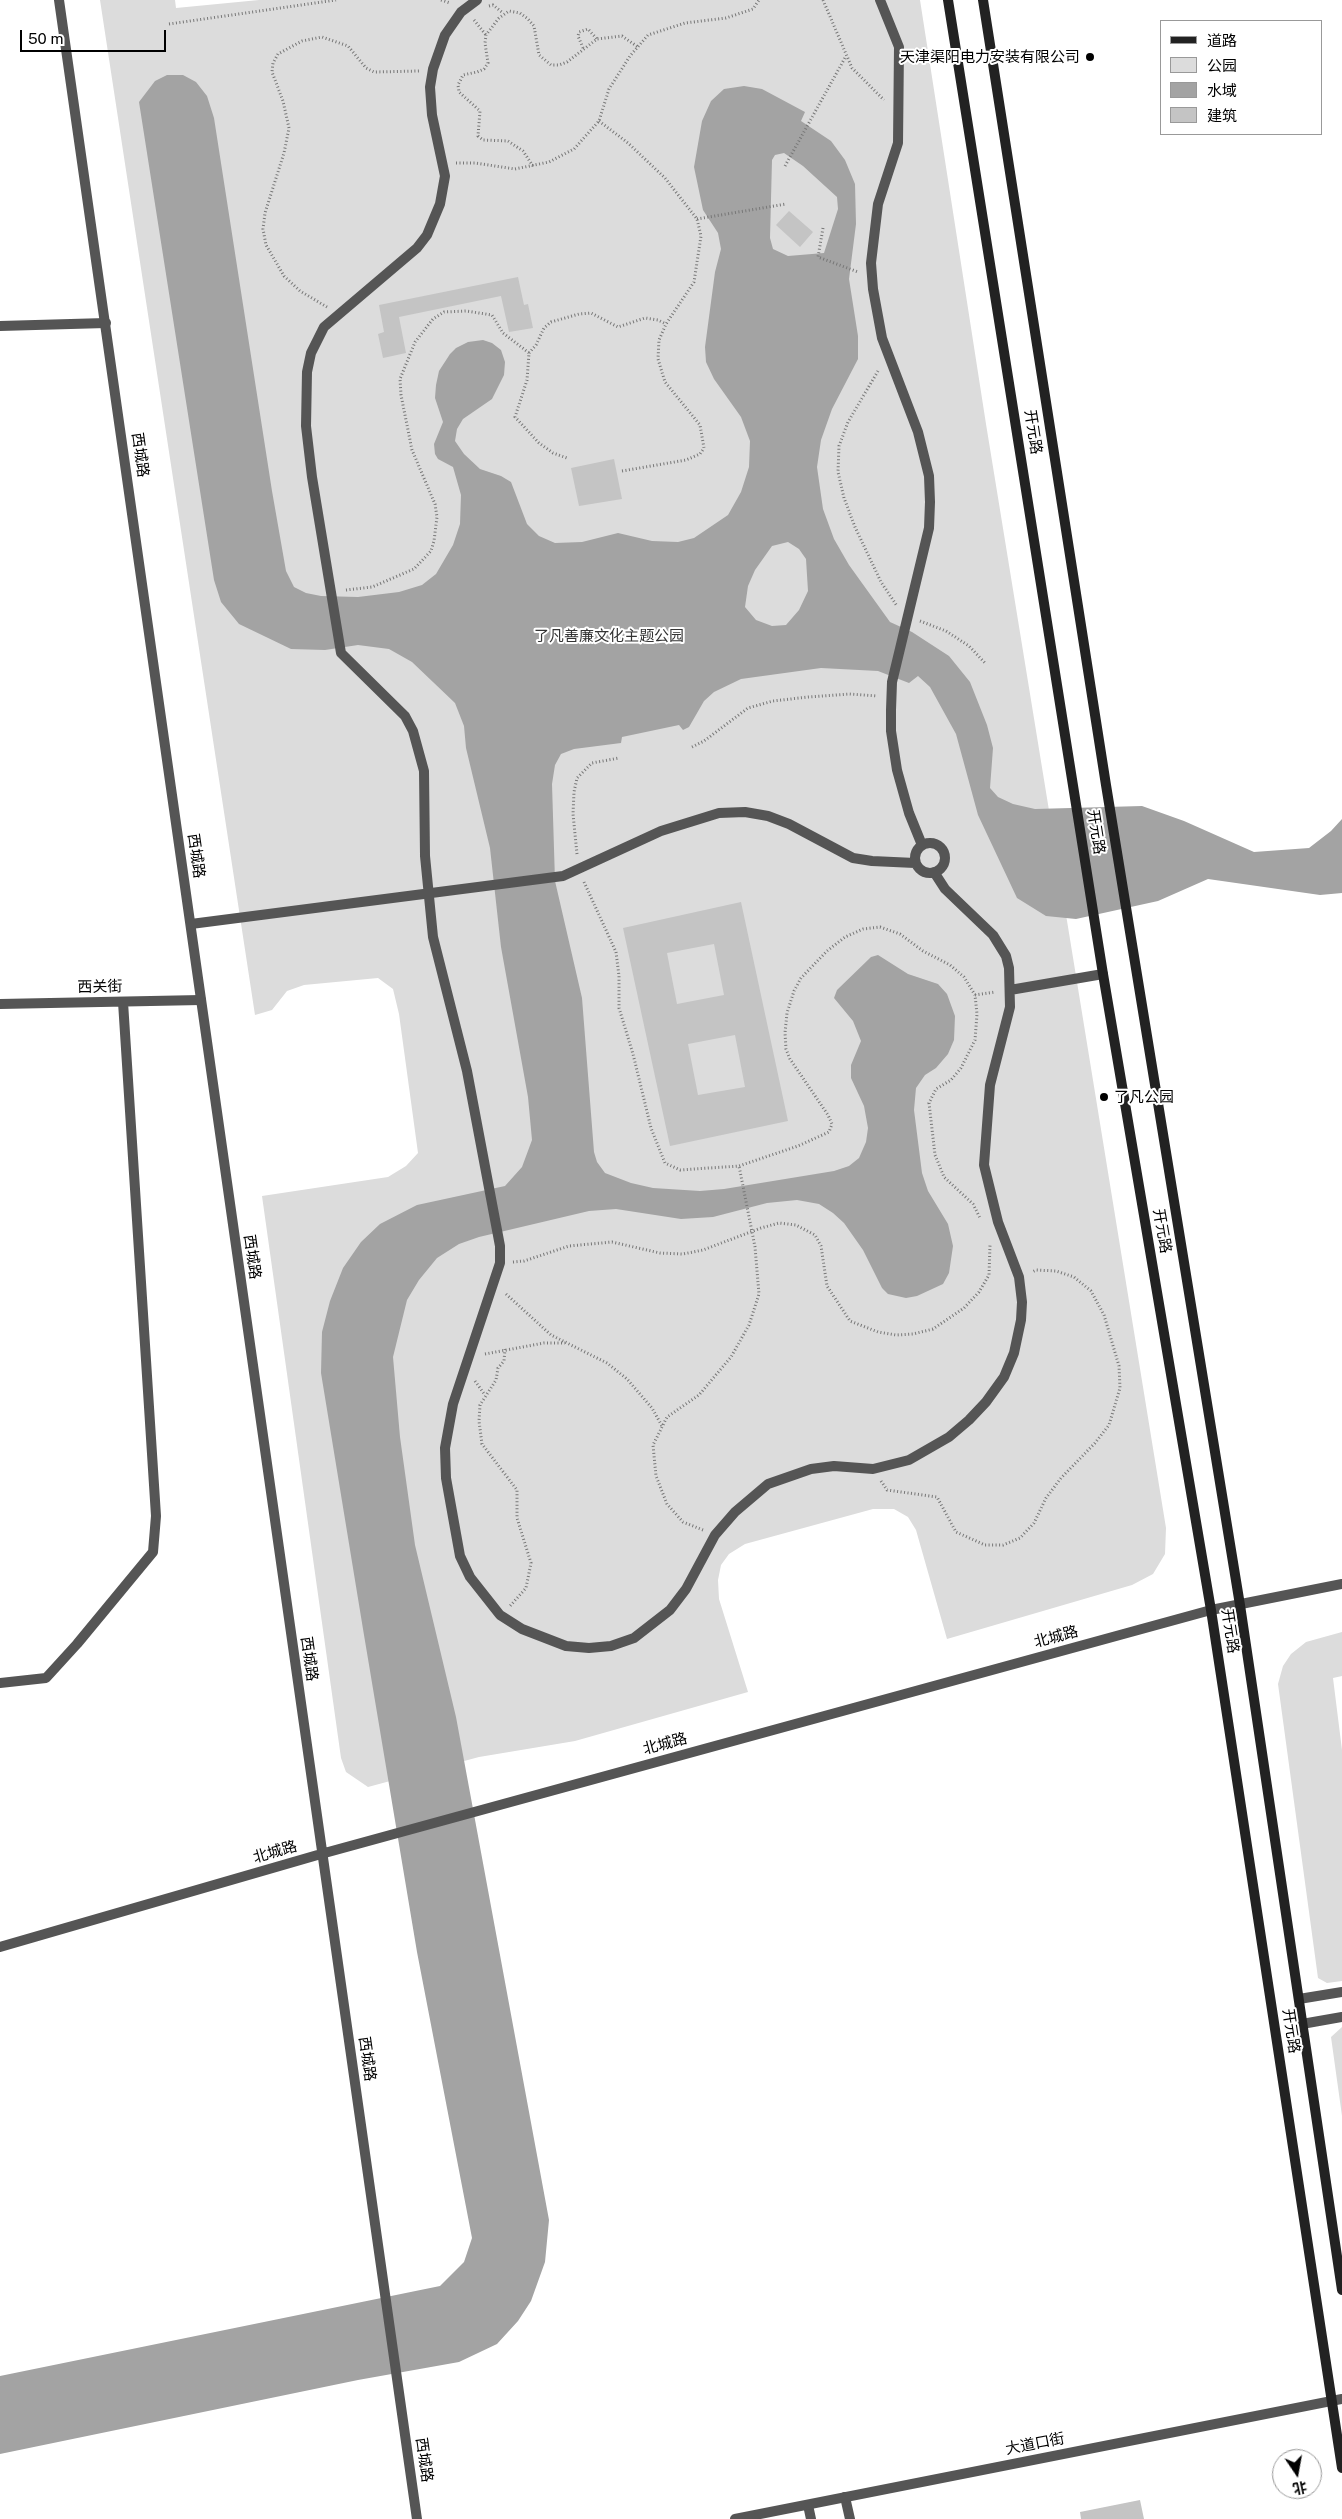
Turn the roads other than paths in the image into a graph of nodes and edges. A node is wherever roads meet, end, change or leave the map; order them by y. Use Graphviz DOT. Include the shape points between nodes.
graph roads {
  1 [pos="59,0"];
  2 [pos="477,0"];
  3 [pos="880,0"];
  4 [pos="948,0"];
  5 [pos="983,0"];
  6 [pos="106,323"];
  7 [pos="0,326"];
  8 [pos="922,845"];
  9 [pos="915,863"];
  10 [pos="934,872"];
  11 [pos="428,895"];
  12 [pos="191,924"];
  13 [pos="1103,974"];
  14 [pos="1010,990"];
  15 [pos="201,1000"];
  16 [pos="123,1002"];
  17 [pos="0,1004"];
  18 [pos="1342,1584"];
  19 [pos="1240,1605"];
  20 [pos="1212,1610"];
  21 [pos="0,1684"];
  22 [pos="321,1854"];
  23 [pos="0,1947"];
  24 [pos="1342,1992"];
  25 [pos="1299,2000"];
  26 [pos="1342,2017"];
  27 [pos="1302,2024"];
  28 [pos="1342,2290"];
  29 [pos="1337,2400"];
  30 [pos="1342,2468"];
  31 [pos="845,2497"];
  32 [pos="808,2505"];
  33 [pos="417,2519"];
  34 [pos="735,2519"];
  35 [pos="811,2519"];
  36 [pos="850,2519"];
  1 -- 6 [label="street, 西城路"];
  2 -- 11 [label="street" via="461,12 445,35 430,87 444,176 440,204 427,235 417,248 324,327 311,353 305,395 312,477 341,653 394,704 413,731 424,771"];
  3 -- 8 [label="street" via="899,46 898,142 878,204 871,263 877,313 887,355 918,432 929,476 929,528 892,682 894,755 906,806"];
  4 -- 13 [label="main road, 开元路"];
  5 -- 19 [label="main road, 开元路" via="1106,785"];
  6 -- 7 [label="street"];
  6 -- 12 [label="street, 西城路"];
  8 -- 9 [label="street" via="915,853"];
  8 -- 10 [label="street" via="936,844 943,850 944,864"];
  9 -- 10 [label="street" via="922,871"];
  9 -- 11 [label="street" via="853,858 768,816 719,813 661,831 563,876"];
  10 -- 14 [label="street" via="945,889 999,944 1008,962"];
  11 -- 12 [label="street"];
  11 -- 14 [label="street" via="436,952 467,1071 500,1263 453,1404 445,1448 446,1478 460,1556 470,1577 500,1615 522,1629 566,1646 612,1646 634,1638 670,1610 686,1589 715,1535 735,1512 768,1484 812,1469 834,1466 873,1469 909,1460 949,1437 986,1402 1004,1377 1014,1353 1021,1320 1019,1277 998,1222 984,1165 990,1085 1000,1037 1008,1020"];
  12 -- 15 [label="street, 西城路"];
  13 -- 14 [label="street"];
  13 -- 20 [label="main road, 开元路"];
  15 -- 16 [label="street, 西关街"];
  15 -- 22 [label="street, 西城路"];
  16 -- 17 [label="street, 西关街"];
  16 -- 21 [label="street" via="156,1516 154,1552 46,1678"];
  18 -- 19 [label="street, 北城路"];
  19 -- 20 [label="street, 北城路"];
  19 -- 25 [label="main road, 开元路"];
  20 -- 22 [label="street, 北城路"];
  20 -- 29 [label="main road, 开元路"];
  22 -- 23 [label="street, 北城路"];
  22 -- 33 [label="street, 西城路"];
  24 -- 25 [label="street"];
  25 -- 27 [label="main road, 开元路"];
  26 -- 27 [label="street"];
  27 -- 28 [label="main road, 开元路"];
  29 -- 30 [label="main road, 开元路"];
  29 -- 31 [label="street, 大道口街"];
  31 -- 32 [label="street, 大道口街"];
  31 -- 36 [label="street"];
  32 -- 34 [label="street, 大道口街"];
  32 -- 35 [label="street"];
}
